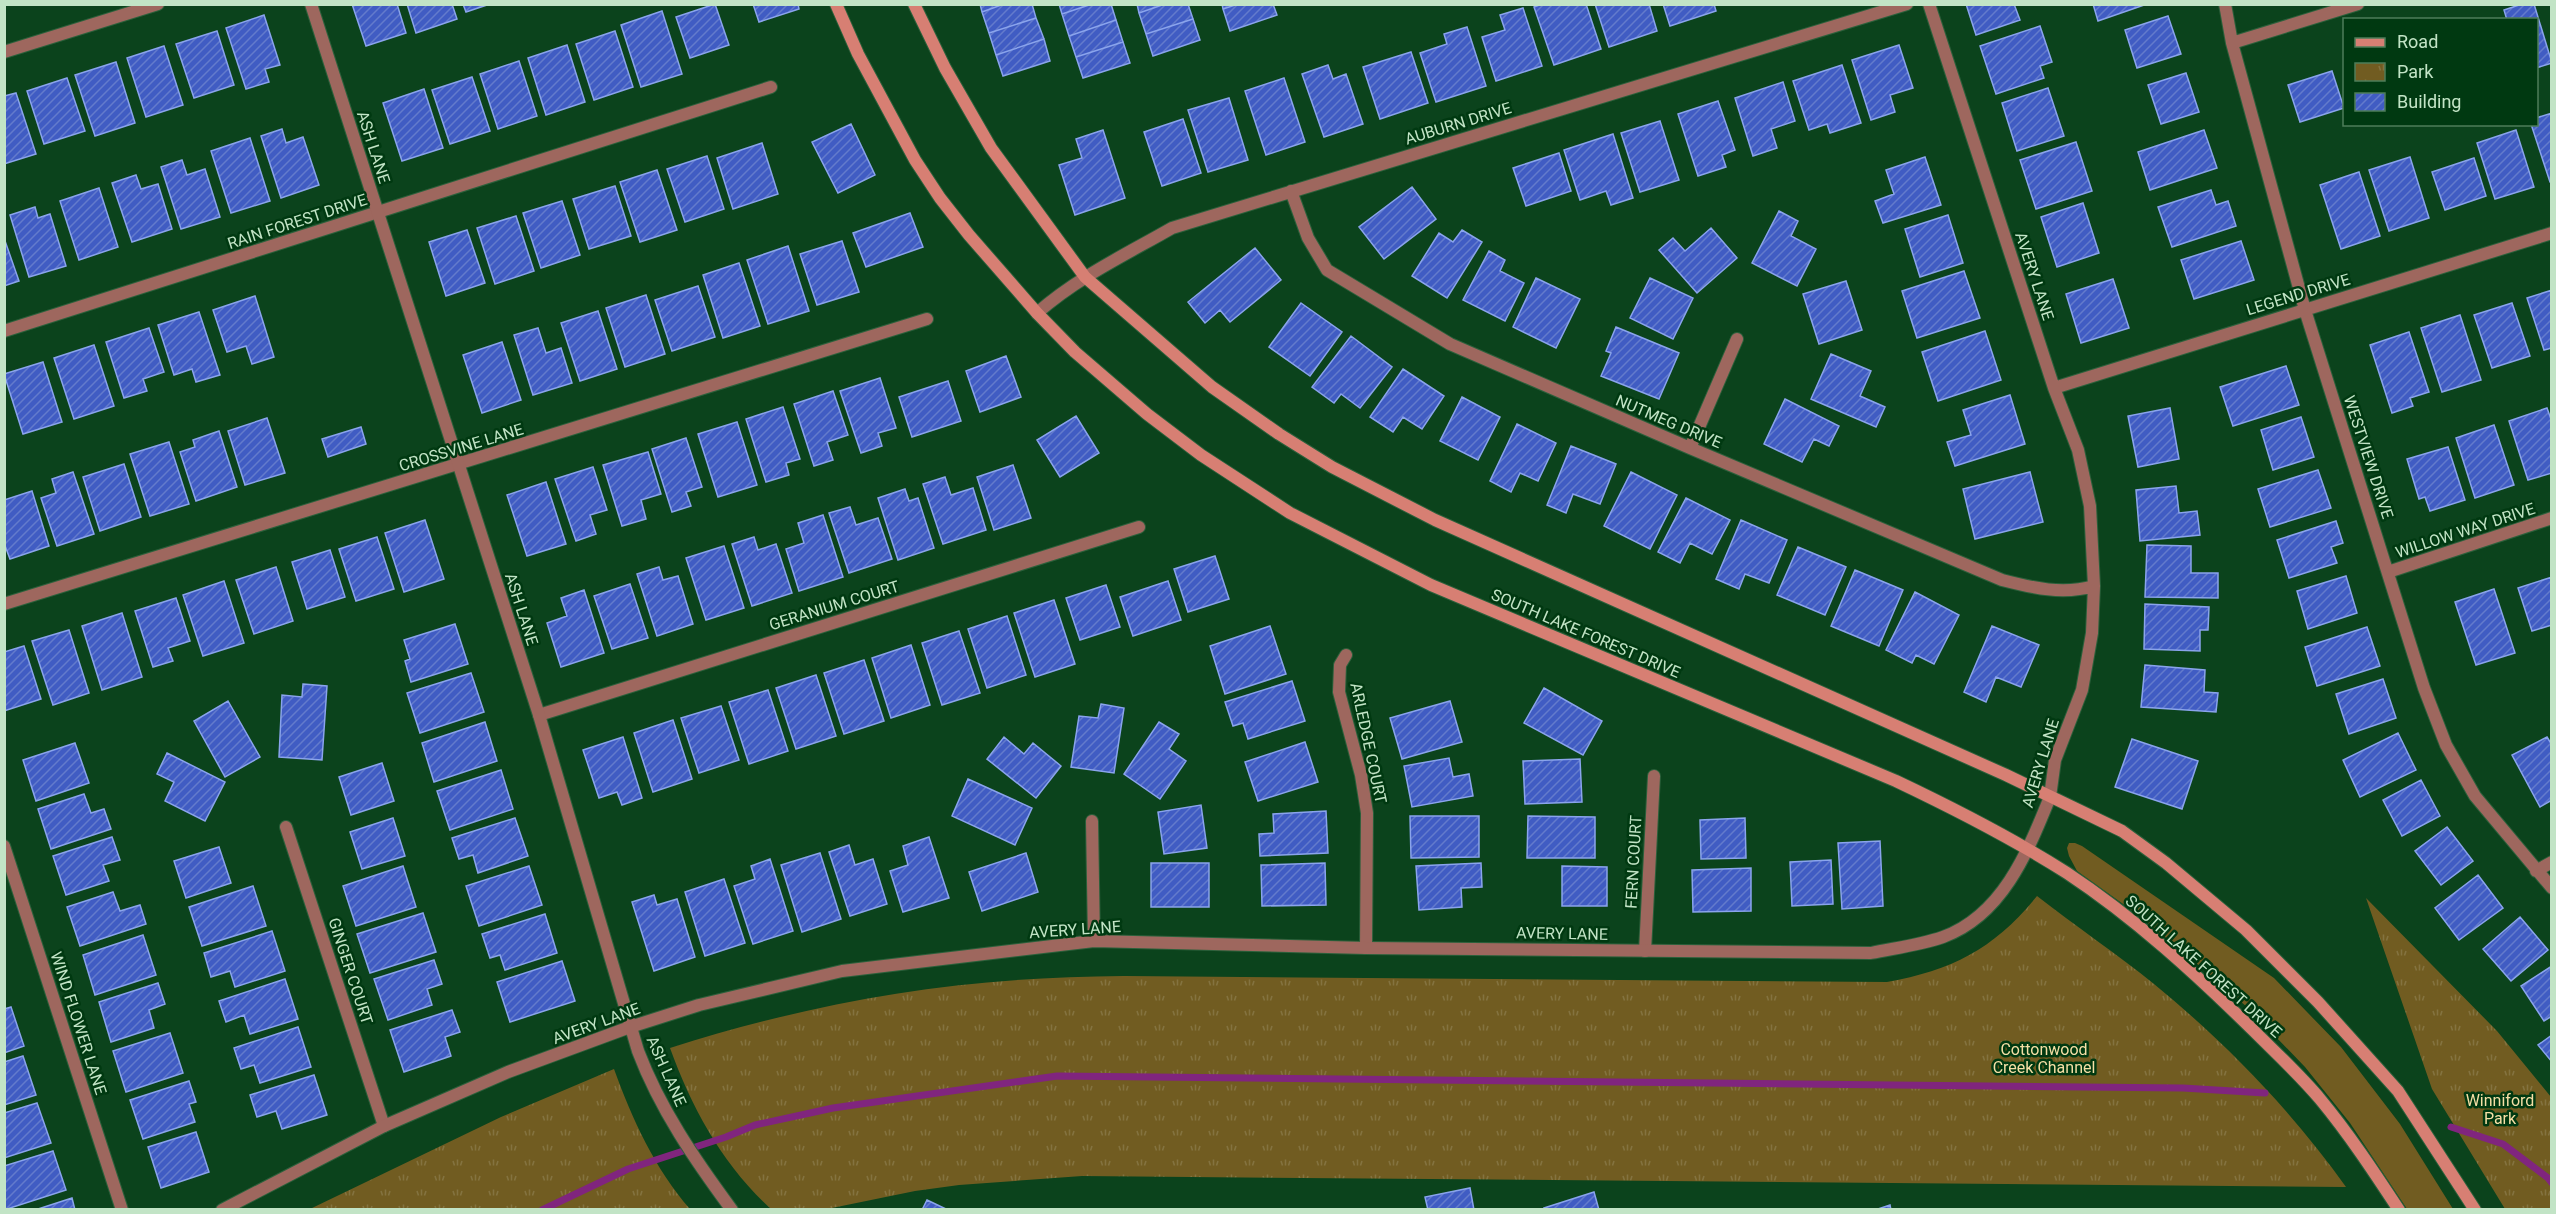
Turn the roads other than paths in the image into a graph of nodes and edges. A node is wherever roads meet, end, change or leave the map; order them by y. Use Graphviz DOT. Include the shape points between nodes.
graph roads {
  1 [pos="158,4"];
  2 [pos="310,4"];
  3 [pos="836,4"];
  4 [pos="914,4"];
  5 [pos="1907,4"];
  6 [pos="1929,4"];
  7 [pos="2225,4"];
  8 [pos="2358,4"];
  9 [pos="2232,44"];
  10 [pos="4,52"];
  11 [pos="771,87"];
  12 [pos="1291,191"];
  13 [pos="377,212"];
  14 [pos="2552,233"];
  15 [pos="1085,277"];
  16 [pos="2305,310"];
  17 [pos="1037,313"];
  18 [pos="927,319"];
  19 [pos="4,331"];
  20 [pos="1737,339"];
  21 [pos="2054,388"];
  22 [pos="1690,448"];
  23 [pos="458,465"];
  24 [pos="2552,518"];
  25 [pos="1139,527"];
  26 [pos="2388,572"];
  27 [pos="2094,586"];
  28 [pos="4,604"];
  29 [pos="1346,655"];
  30 [pos="539,715"];
  31 [pos="1654,776"];
  32 [pos="2050,797"];
  33 [pos="1092,821"];
  34 [pos="286,826"];
  35 [pos="4,846"];
  36 [pos="2028,849"];
  37 [pos="2552,862"];
  38 [pos="2536,871"];
  39 [pos="2552,888"];
  40 [pos="1094,941"];
  41 [pos="1365,948"];
  42 [pos="1645,951"];
  43 [pos="630,1027"];
  44 [pos="384,1126"];
  45 [pos="122,1209"];
  46 [pos="222,1209"];
  47 [pos="732,1209"];
  48 [pos="2399,1209"];
  49 [pos="2475,1209"];
  1 -- 10 [label="street"];
  2 -- 13 [label="street, ASH LANE"];
  3 -- 17 [label="main road, SOUTH LAKE FOREST DRIVE" via="858,54 937,194"];
  4 -- 15 [label="main road" via="991,148"];
  5 -- 12 [label="street, AUBURN DRIVE"];
  6 -- 21 [label="street, AVERY LANE"];
  7 -- 9 [label="street, WESTVIEW DRIVE"];
  8 -- 9 [label="street"];
  9 -- 16 [label="street, WESTVIEW DRIVE"];
  11 -- 13 [label="street, RAIN FOREST DRIVE"];
  12 -- 15 [label="street, AUBURN DRIVE" via="1172,228"];
  12 -- 22 [label="street, NUTMEG DRIVE" via="1308,238 1328,270 1345,281 1450,344"];
  13 -- 19 [label="street, RAIN FOREST DRIVE"];
  13 -- 23 [label="street, ASH LANE"];
  14 -- 16 [label="street, LEGEND DRIVE"];
  15 -- 17 [label="street, AUBURN DRIVE"];
  15 -- 32 [label="main road" via="1212,387 1279,434 1380,493"];
  16 -- 21 [label="street, LEGEND DRIVE"];
  16 -- 26 [label="street, WESTVIEW DRIVE"];
  17 -- 36 [label="main road, SOUTH LAKE FOREST DRIVE" via="1075,352 1147,414 1201,455 1325,532 1431,585 1896,781"];
  18 -- 23 [label="street, CROSSVINE LANE"];
  20 -- 22 [label="street"];
  21 -- 27 [label="street, AVERY LANE" via="2078,450 2090,506"];
  22 -- 27 [label="street, NUTMEG DRIVE" via="2002,580 2042,591"];
  23 -- 28 [label="street, CROSSVINE LANE"];
  23 -- 30 [label="street, ASH LANE"];
  24 -- 26 [label="street, WILLOW WAY DRIVE"];
  25 -- 30 [label="street, GERANIUM COURT"];
  26 -- 38 [label="street, WESTVIEW DRIVE" via="2446,745 2475,796"];
  27 -- 32 [label="street, AVERY LANE" via="2092,633 2082,690 2055,760"];
  29 -- 41 [label="street, ARLEDGE COURT" via="1340,665 1339,692 1367,813"];
  30 -- 43 [label="street, ASH LANE"];
  31 -- 42 [label="street, FERN COURT"];
  32 -- 36 [label="street, AVERY LANE"];
  32 -- 49 [label="main road" via="2122,831 2166,863 2286,968 2398,1091"];
  33 -- 40 [label="street"];
  34 -- 44 [label="street, GINGER COURT"];
  35 -- 45 [label="street, WIND FLOWER LANE"];
  36 -- 42 [label="street, AVERY LANE" via="2012,881 1971,921 1945,936 1916,945 1871,952"];
  36 -- 48 [label="main road, SOUTH LAKE FOREST DRIVE" via="2112,905 2219,997 2319,1098"];
  37 -- 38 [label="street"];
  38 -- 39 [label="street, WESTVIEW DRIVE"];
  40 -- 41 [label="street, AVERY LANE"];
  40 -- 43 [label="street, AVERY LANE" via="842,971 710,1002"];
  41 -- 42 [label="street, AVERY LANE"];
  43 -- 44 [label="street, AVERY LANE" via="508,1072"];
  43 -- 47 [label="street, ASH LANE" via="643,1065 690,1154"];
  44 -- 46 [label="street, AVERY LANE"];
}
